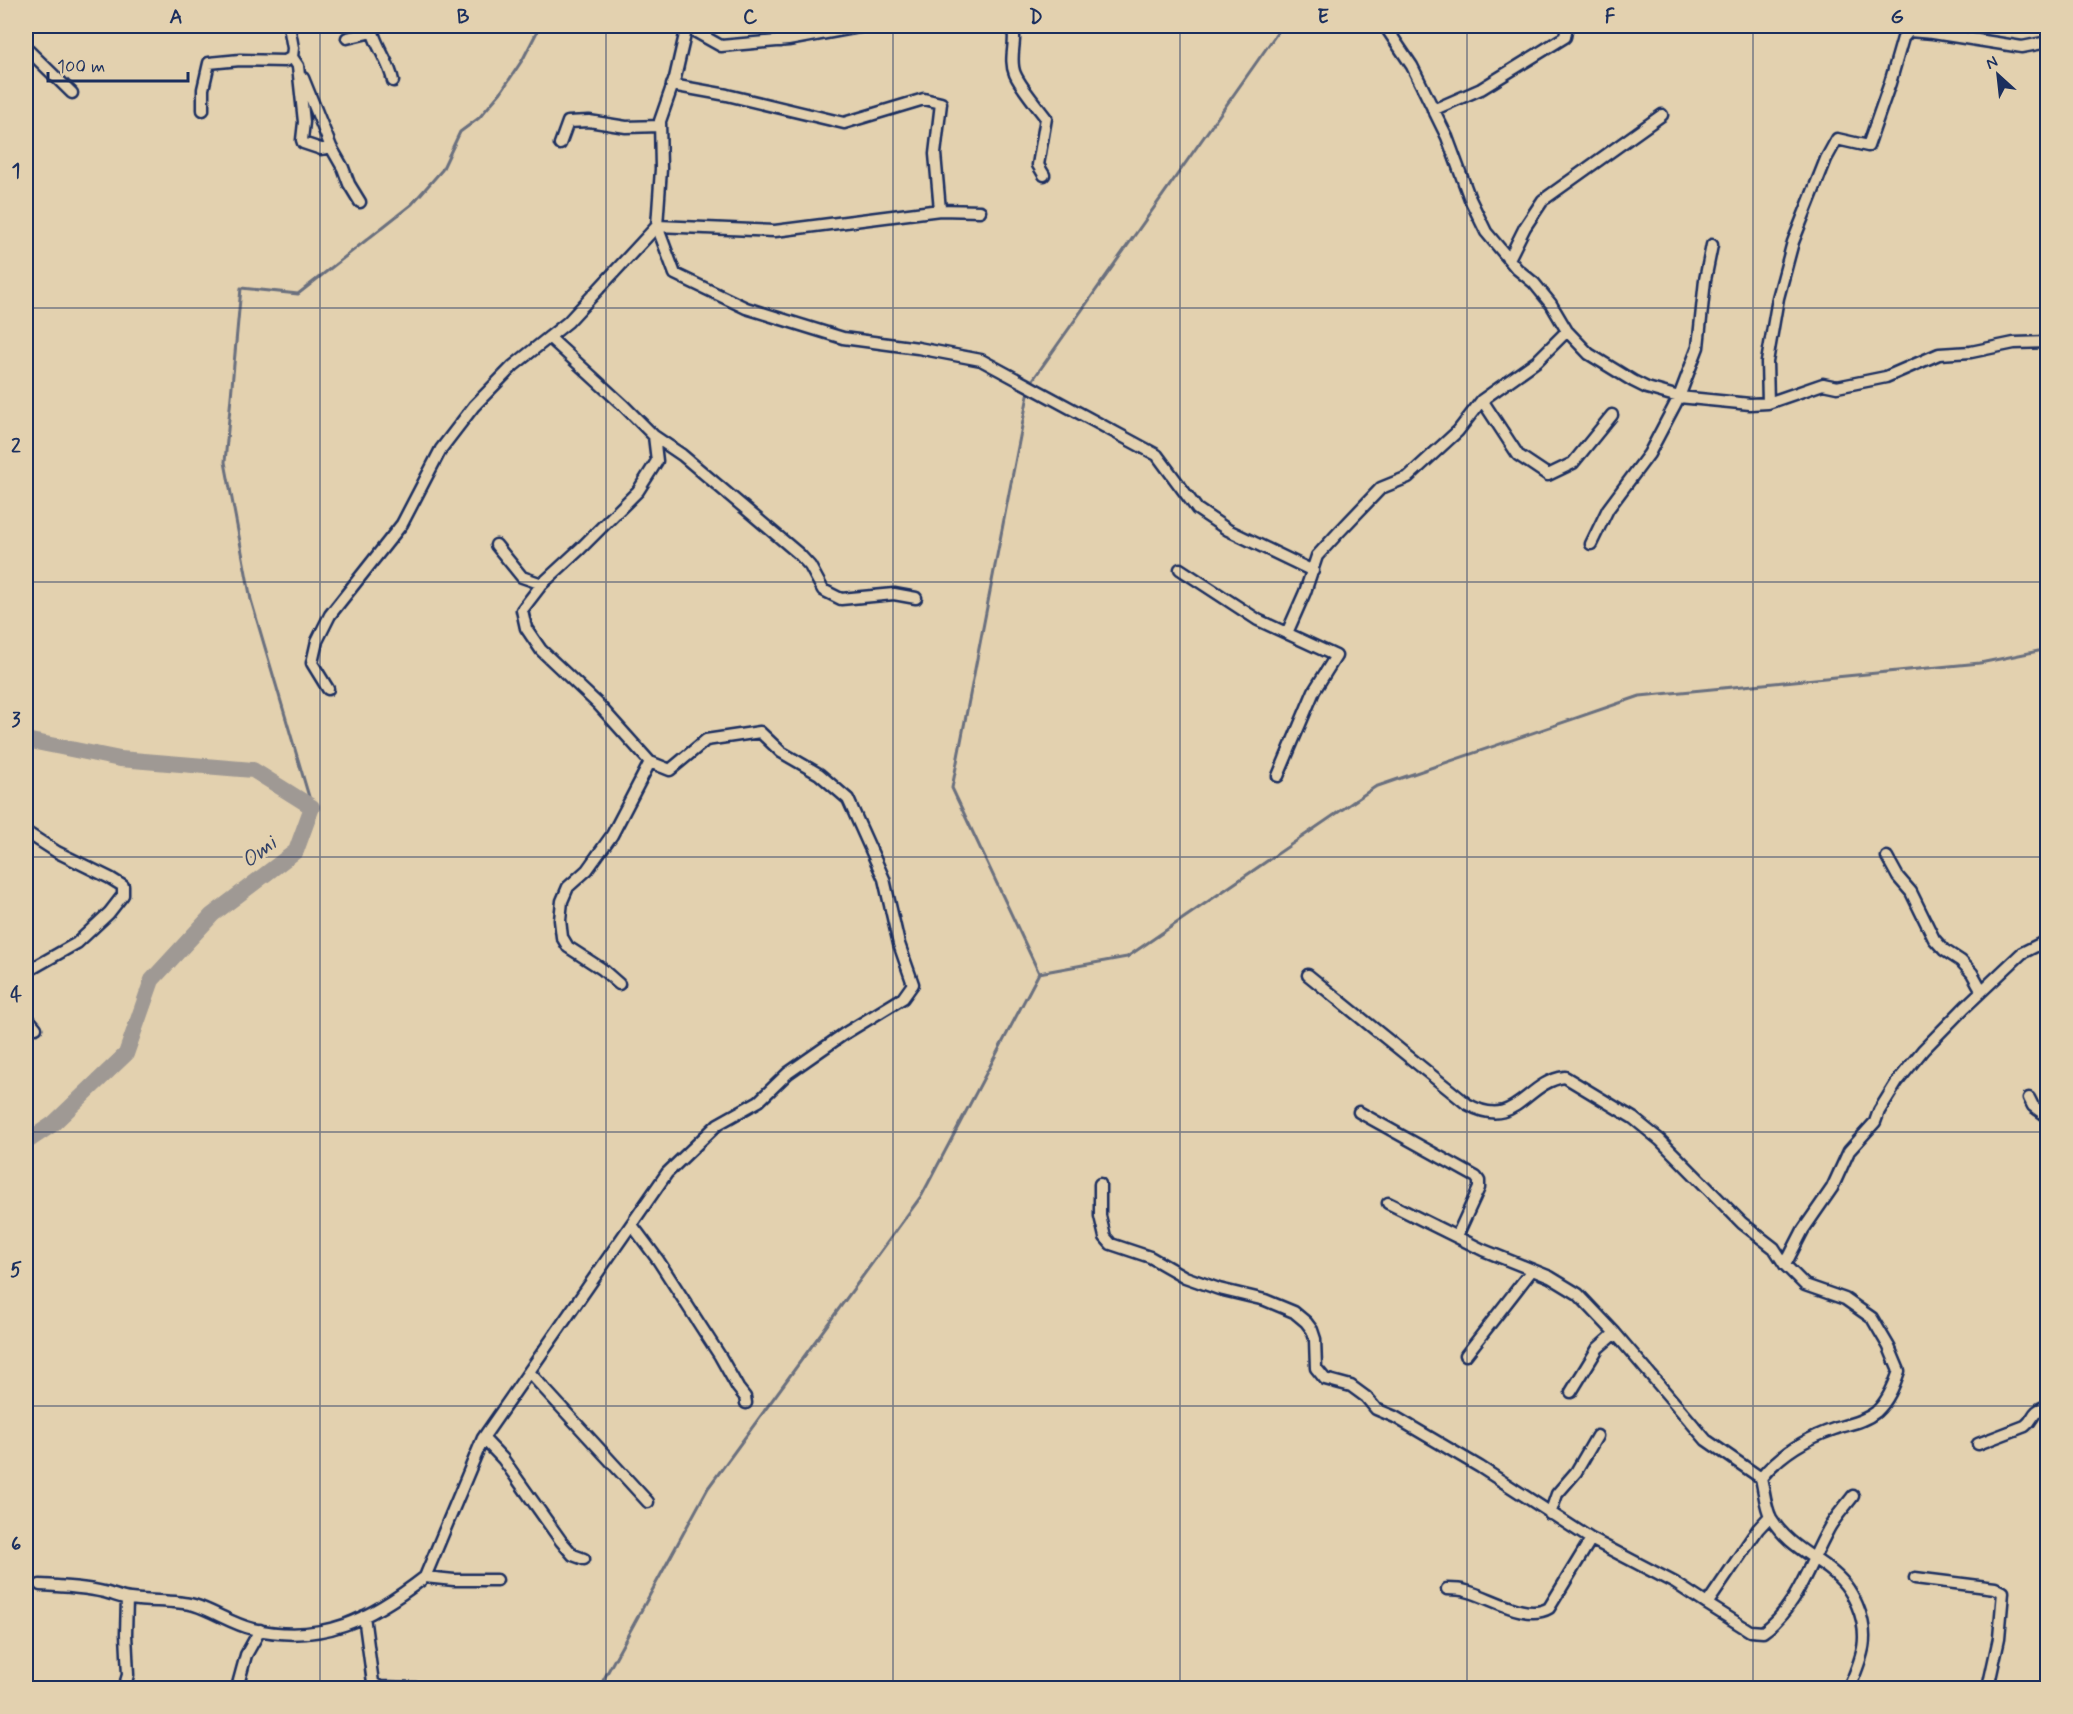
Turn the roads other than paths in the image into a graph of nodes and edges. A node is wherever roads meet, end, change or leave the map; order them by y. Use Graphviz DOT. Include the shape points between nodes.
graph roads {
  1 [pos="289,26"];
  2 [pos="687,26"];
  3 [pos="780,26"];
  4 [pos="864,26"];
  5 [pos="1012,26"];
  6 [pos="1385,26"];
  7 [pos="1567,26"];
  8 [pos="1894,26"];
  9 [pos="372,29"];
  10 [pos="1935,29"];
  11 [pos="1908,31"];
  12 [pos="347,39"];
  13 [pos="781,41"];
  14 [pos="2048,42"];
  15 [pos="26,48"];
  16 [pos="295,62"];
  17 [pos="393,81"];
  18 [pos="672,85"];
  19 [pos="72,93"];
  20 [pos="203,110"];
  21 [pos="1432,110"];
  22 [pos="1662,115"];
  23 [pos="660,126"];
  24 [pos="560,144"];
  25 [pos="331,147"];
  26 [pos="1044,175"];
  27 [pos="360,202"];
  28 [pos="940,210"];
  29 [pos="980,211"];
  30 [pos="657,226"];
  31 [pos="1712,245"];
  32 [pos="1509,259"];
  33 [pos="1567,331"];
  34 [pos="549,337"];
  35 [pos="2048,342"];
  36 [pos="1679,397"];
  37 [pos="1482,400"];
  38 [pos="1768,403"];
  39 [pos="1612,416"];
  40 [pos="654,436"];
  41 [pos="1592,544"];
  42 [pos="496,545"];
  43 [pos="1180,569"];
  44 [pos="1313,571"];
  45 [pos="542,584"];
  46 [pos="916,598"];
  47 [pos="1287,633"];
  48 [pos="328,689"];
  49 [pos="650,762"];
  50 [pos="1278,776"];
  51 [pos="26,832"];
  52 [pos="1887,857"];
  53 [pos="2048,940"];
  54 [pos="26,972"];
  55 [pos="1308,975"];
  56 [pos="619,984"];
  57 [pos="1982,991"];
  58 [pos="26,1016"];
  59 [pos="36,1028"];
  60 [pos="2029,1098"];
  61 [pos="1359,1112"];
  62 [pos="2048,1118"];
  63 [pos="1100,1184"];
  64 [pos="1388,1203"];
  65 [pos="632,1225"];
  66 [pos="1457,1236"];
  67 [pos="1785,1265"];
  68 [pos="1532,1270"];
  69 [pos="1615,1333"];
  70 [pos="1466,1355"];
  71 [pos="529,1372"];
  72 [pos="1571,1392"];
  73 [pos="746,1403"];
  74 [pos="2048,1405"];
  75 [pos="1597,1436"];
  76 [pos="483,1438"];
  77 [pos="1978,1444"];
  78 [pos="1761,1478"];
  79 [pos="1853,1496"];
  80 [pos="648,1502"];
  81 [pos="1550,1514"];
  82 [pos="1770,1516"];
  83 [pos="1591,1539"];
  84 [pos="584,1559"];
  85 [pos="1812,1559"];
  86 [pos="425,1577"];
  87 [pos="1915,1578"];
  88 [pos="497,1580"];
  89 [pos="40,1585"];
  90 [pos="1446,1588"];
  91 [pos="127,1599"];
  92 [pos="1707,1604"];
  93 [pos="364,1616"];
  94 [pos="260,1630"];
  95 [pos="124,1689"];
  96 [pos="237,1689"];
  97 [pos="416,1689"];
  98 [pos="1849,1689"];
  99 [pos="1988,1689"];
  1 -- 16 [label="street"];
  2 -- 13 [label="street" via="721,46"];
  2 -- 18 [label="street"];
  3 -- 13 [label="street"];
  4 -- 13 [label="street"];
  5 -- 26 [label="street" via="1014,73 1046,118 1038,165"];
  6 -- 21 [label="street" via="1412,66"];
  7 -- 21 [label="street" via="1565,37 1481,89"];
  8 -- 11 [label="street"];
  9 -- 12 [label="street"];
  9 -- 17 [label="street"];
  10 -- 11 [label="street"];
  10 -- 14 [label="street" via="2022,47"];
  11 -- 38 [label="street" via="1868,146 1837,139 1793,242 1767,362"];
  15 -- 19 [label="street"];
  16 -- 20 [label="street" via="211,62 203,88"];
  16 -- 25 [label="street"];
  16 -- 25 [label="street" via="304,122 303,143 321,149"];
  18 -- 23 [label="street"];
  18 -- 28 [label="street" via="844,123 924,99 941,103 935,154"];
  21 -- 32 [label="street" via="1486,232"];
  22 -- 32 [label="street" via="1543,200"];
  23 -- 24 [label="street" via="568,122"];
  23 -- 30 [label="street"];
  25 -- 27 [label="street"];
  28 -- 29 [label="street"];
  28 -- 30 [label="street" via="775,231"];
  30 -- 34 [label="street" via="568,322"];
  30 -- 44 [label="street" via="675,274 746,308 843,338 981,360 1157,455 1197,509 1228,530"];
  31 -- 36 [label="street" via="1698,346"];
  32 -- 33 [label="street" via="1551,304"];
  33 -- 36 [label="street" via="1589,354 1633,381"];
  33 -- 37 [label="street" via="1537,361"];
  34 -- 40 [label="street"];
  34 -- 48 [label="street" via="513,366 441,448 402,524 330,615 317,641 312,663"];
  35 -- 38 [label="street" via="1939,354 1886,377 1837,387 1823,384"];
  36 -- 38 [label="street"];
  36 -- 41 [label="street" via="1649,454 1608,509"];
  37 -- 39 [label="street" via="1518,455 1548,475 1573,463"];
  37 -- 44 [label="street" via="1458,431 1408,477 1381,488 1317,556"];
  40 -- 45 [label="street" via="657,461 638,491"];
  40 -- 46 [label="street" via="799,554 824,590 841,599 894,594"];
  42 -- 45 [label="street" via="522,577"];
  43 -- 47 [label="street" via="1258,620"];
  44 -- 47 [label="street"];
  45 -- 49 [label="street" via="522,610 526,628 541,650"];
  47 -- 50 [label="street" via="1336,656 1314,692"];
  49 -- 56 [label="street" via="612,835 587,870 568,887 562,900 562,937 568,947"];
  49 -- 65 [label="street" via="670,770 705,740 760,732 781,752 848,798 884,879 913,984 903,998 788,1073 759,1101 718,1124 667,1173"];
  51 -- 54 [label="street" via="123,886 123,896 77,943"];
  52 -- 57 [label="street" via="1911,892 1934,939 1967,967"];
  53 -- 57 [label="street" via="2022,953"];
  55 -- 67 [label="street" via="1479,1111 1506,1111 1550,1081 1565,1077 1660,1140 1742,1223 1774,1248"];
  57 -- 67 [label="street" via="1897,1082 1875,1122 1849,1152"];
  58 -- 59 [label="street"];
  60 -- 62 [label="street"];
  61 -- 66 [label="street" via="1479,1180"];
  63 -- 81 [label="street" via="1100,1216 1105,1237 1111,1244 1150,1257 1185,1277 1294,1312 1312,1330 1316,1339 1316,1368 1325,1379 1351,1386 1377,1409 1480,1467"];
  64 -- 66 [label="street"];
  65 -- 71 [label="street"];
  65 -- 73 [label="street" via="720,1356"];
  66 -- 68 [label="street"];
  67 -- 78 [label="street" via="1805,1285 1845,1299 1872,1318 1899,1371 1891,1392 1876,1412 1797,1446 1774,1461"];
  68 -- 69 [label="street" via="1578,1294"];
  68 -- 70 [label="street"];
  69 -- 72 [label="street" via="1598,1348"];
  69 -- 78 [label="street" via="1706,1440"];
  71 -- 76 [label="street"];
  71 -- 80 [label="street"];
  74 -- 77 [label="street" via="2035,1411 2025,1426"];
  75 -- 81 [label="street" via="1576,1472 1557,1494"];
  76 -- 84 [label="street" via="503,1459 561,1541 573,1555"];
  76 -- 86 [label="street"];
  78 -- 82 [label="street"];
  79 -- 85 [label="street" via="1829,1527"];
  81 -- 83 [label="street"];
  82 -- 85 [label="street" via="1790,1541"];
  82 -- 92 [label="street"];
  83 -- 90 [label="street" via="1545,1611 1512,1608"];
  83 -- 92 [label="street"];
  85 -- 92 [label="street" via="1794,1599 1763,1632 1750,1631"];
  85 -- 98 [label="street" via="1848,1586 1864,1625 1865,1641"];
  86 -- 88 [label="street"];
  86 -- 93 [label="street"];
  87 -- 99 [label="street" via="2003,1592 1999,1638"];
  89 -- 91 [label="street" via="76,1587"];
  91 -- 94 [label="street" via="191,1604"];
  91 -- 95 [label="street" via="128,1675"];
  93 -- 94 [label="street" via="348,1625 318,1632 287,1635"];
  93 -- 97 [label="street" via="373,1683 380,1688"];
  94 -- 96 [label="street" via="246,1655"];
}
